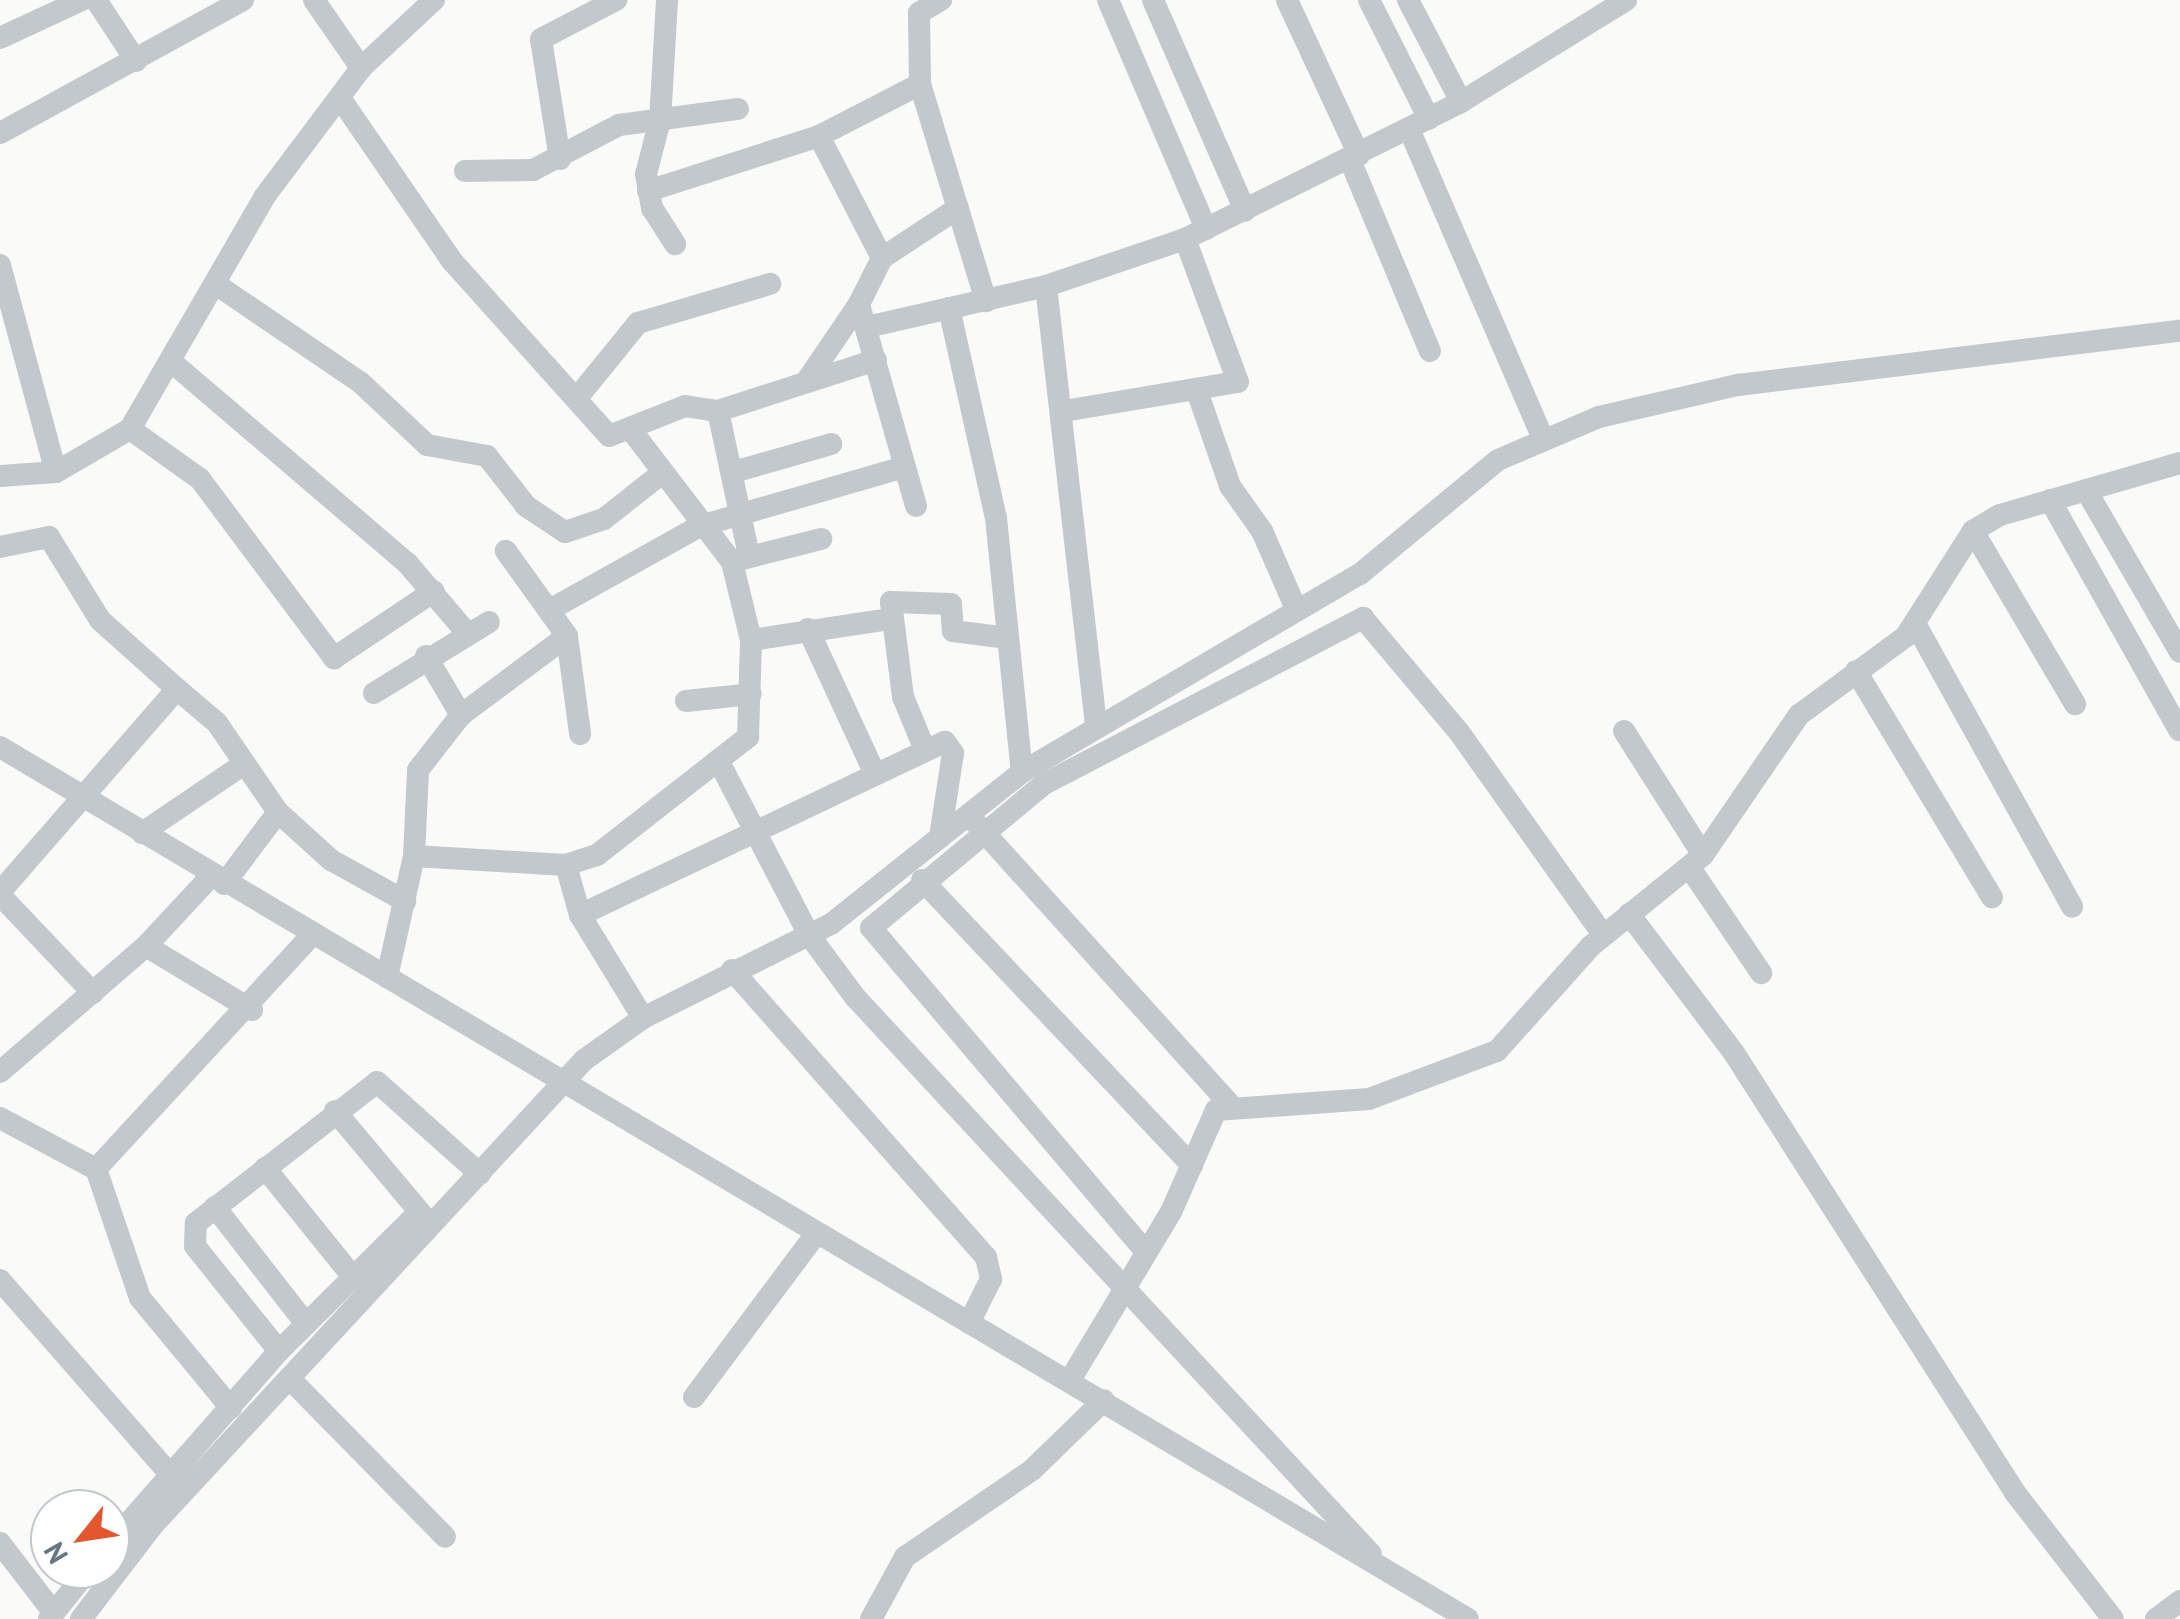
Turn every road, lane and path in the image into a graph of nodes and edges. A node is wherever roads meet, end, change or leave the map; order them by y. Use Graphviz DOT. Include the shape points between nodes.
graph roads {
  1 [pos="82,0"];
  2 [pos="96,0"];
  3 [pos="243,0"];
  4 [pos="314,0"];
  5 [pos="434,0"];
  6 [pos="616,0"];
  7 [pos="667,0"];
  8 [pos="942,0"];
  9 [pos="1108,0"];
  10 [pos="1154,0"];
  11 [pos="1287,0"];
  12 [pos="1369,0"];
  13 [pos="1408,0"];
  14 [pos="1626,0"];
  15 [pos="918,6"];
  16 [pos="210,8"];
  17 [pos="411,8"];
  18 [pos="0,38"];
  19 [pos="136,61"];
  20 [pos="361,68"];
  21 [pos="920,84"];
  22 [pos="340,98"];
  23 [pos="1460,102"];
  24 [pos="738,109"];
  25 [pos="660,120"];
  26 [pos="1419,124"];
  27 [pos="0,133"];
  28 [pos="819,136"];
  29 [pos="1354,157"];
  30 [pos="560,158"];
  31 [pos="465,171"];
  32 [pos="648,191"];
  33 [pos="958,208"];
  34 [pos="1246,211"];
  35 [pos="1196,234"];
  36 [pos="675,244"];
  37 [pos="882,258"];
  38 [pos="0,265"];
  39 [pos="770,284"];
  40 [pos="1046,286"];
  41 [pos="220,287"];
  42 [pos="986,301"];
  43 [pos="949,308"];
  44 [pos="863,315"];
  45 [pos="2180,330"];
  46 [pos="1430,351"];
  47 [pos="876,360"];
  48 [pos="174,364"];
  49 [pos="806,382"];
  50 [pos="1196,391"];
  51 [pos="577,398"];
  52 [pos="718,411"];
  53 [pos="1064,411"];
  54 [pos="130,429"];
  55 [pos="632,431"];
  56 [pos="1543,438"];
  57 [pos="831,444"];
  58 [pos="2179,465"];
  59 [pos="905,467"];
  60 [pos="738,471"];
  61 [pos="56,472"];
  62 [pos="662,473"];
  63 [pos="0,476"];
  64 [pos="2086,490"];
  65 [pos="2050,500"];
  66 [pos="916,506"];
  67 [pos="745,511"];
  68 [pos="700,526"];
  69 [pos="1973,531"];
  70 [pos="822,539"];
  71 [pos="0,547"];
  72 [pos="506,551"];
  73 [pos="741,559"];
  74 [pos="434,591"];
  75 [pos="553,608"];
  76 [pos="1297,611"];
  77 [pos="890,620"];
  78 [pos="489,622"];
  79 [pos="1916,625"];
  80 [pos="808,629"];
  81 [pos="467,633"];
  82 [pos="567,636"];
  83 [pos="1008,638"];
  84 [pos="751,640"];
  85 [pos="2180,652"];
  86 [pos="426,656"];
  87 [pos="1856,671"];
  88 [pos="177,690"];
  89 [pos="374,693"];
  90 [pos="751,694"];
  91 [pos="686,700"];
  92 [pos="2076,704"];
  93 [pos="462,715"];
  94 [pos="1096,725"];
  95 [pos="2179,730"];
  96 [pos="1624,731"];
  97 [pos="580,734"];
  98 [pos="0,746"];
  99 [pos="925,750"];
  100 [pos="718,762"];
  101 [pos="244,764"];
  102 [pos="1022,772"];
  103 [pos="875,774"];
  104 [pos="87,799"];
  105 [pos="278,812"];
  106 [pos="975,822"];
  107 [pos="142,833"];
  108 [pos="754,834"];
  109 [pos="940,837"];
  110 [pos="414,856"];
  111 [pos="1697,861"];
  112 [pos="566,864"];
  113 [pos="218,880"];
  114 [pos="922,880"];
  115 [pos="0,894"];
  116 [pos="1992,897"];
  117 [pos="406,900"];
  118 [pos="2072,906"];
  119 [pos="1629,914"];
  120 [pos="580,915"];
  121 [pos="314,934"];
  122 [pos="809,935"];
  123 [pos="1603,935"];
  124 [pos="146,946"];
  125 [pos="732,970"];
  126 [pos="1760,972"];
  127 [pos="388,978"];
  128 [pos="92,993"];
  129 [pos="252,1010"];
  130 [pos="644,1018"];
  131 [pos="0,1072"];
  132 [pos="562,1078"];
  133 [pos="1229,1103"];
  134 [pos="335,1111"];
  135 [pos="0,1118"];
  136 [pos="1192,1166"];
  137 [pos="265,1168"];
  138 [pos="96,1169"];
  139 [pos="480,1174"];
  140 [pos="215,1206"];
  141 [pos="427,1221"];
  142 [pos="816,1234"];
  143 [pos="1146,1252"];
  144 [pos="354,1277"];
  145 [pos="0,1280"];
  146 [pos="1126,1286"];
  147 [pos="970,1322"];
  148 [pos="306,1324"];
  149 [pos="279,1352"];
  150 [pos="290,1379"];
  151 [pos="1070,1380"];
  152 [pos="694,1397"];
  153 [pos="1104,1400"];
  154 [pos="231,1408"];
  155 [pos="170,1474"];
  156 [pos="130,1521"];
  157 [pos="445,1537"];
  158 [pos="0,1543"];
  159 [pos="1387,1572"];
  160 [pos="74,1589"];
  161 [pos="2180,1600"];
  162 [pos="52,1616"];
  163 [pos="81,1619"];
  164 [pos="871,1619"];
  165 [pos="1468,1619"];
  166 [pos="2113,1619"];
  167 [pos="2156,1619"];
  1 -- 18 [label="street"];
  2 -- 19 [label="street"];
  3 -- 16 [label="street"];
  4 -- 20 [label="street"];
  5 -- 17 [label="street"];
  6 -- 30 [label="street" via="540,39"];
  7 -- 25 [label="street"];
  8 -- 15 [label="street"];
  9 -- 35 [label="street"];
  10 -- 34 [label="street"];
  11 -- 29 [label="street"];
  12 -- 26 [label="street"];
  13 -- 23 [label="street"];
  14 -- 23 [label="street"];
  15 -- 21 [label="street"];
  16 -- 19 [label="street"];
  17 -- 20 [label="street"];
  19 -- 27 [label="street"];
  20 -- 22 [label="street"];
  21 -- 28 [label="street"];
  21 -- 33 [label="street"];
  22 -- 41 [label="street" via="251,218"];
  22 -- 51 [label="street" via="452,261"];
  23 -- 26 [label="street"];
  24 -- 25 [label="street"];
  25 -- 30 [label="street" via="609,129"];
  25 -- 32 [label="street"];
  26 -- 29 [label="street"];
  26 -- 56 [label="street"];
  28 -- 32 [label="street"];
  28 -- 37 [label="street"];
  29 -- 34 [label="street"];
  29 -- 46 [label="street"];
  30 -- 31 [label="street" via="522,172"];
  32 -- 36 [label="street"];
  33 -- 37 [label="street"];
  33 -- 42 [label="street"];
  34 -- 35 [label="street"];
  35 -- 40 [label="street"];
  35 -- 50 [label="street" via="1240,374 1235,384"];
  37 -- 44 [label="street"];
  38 -- 61 [label="street"];
  39 -- 51 [label="street" via="638,323"];
  40 -- 42 [label="street"];
  40 -- 53 [label="street"];
  41 -- 48 [label="street"];
  41 -- 62 [label="street" via="360,382 427,445 487,456 526,506 566,532 604,518"];
  42 -- 43 [label="street"];
  43 -- 44 [label="street"];
  43 -- 83 [label="street" via="989,473"];
  44 -- 47 [label="street"];
  44 -- 49 [label="street"];
  45 -- 56 [label="street" via="1738,386"];
  47 -- 49 [label="street"];
  47 -- 59 [label="street"];
  48 -- 54 [label="street"];
  48 -- 74 [label="street" via="252,422"];
  49 -- 52 [label="street"];
  50 -- 53 [label="street"];
  50 -- 76 [label="street" via="1230,486 1262,531"];
  51 -- 55 [label="street" via="609,436"];
  52 -- 55 [label="street" via="685,406"];
  52 -- 60 [label="street"];
  53 -- 94 [label="street"];
  54 -- 61 [label="street"];
  54 -- 74 [label="street" via="200,478 334,658"];
  55 -- 62 [label="street"];
  56 -- 76 [label="street" via="1498,460 1406,540"];
  57 -- 60 [label="street"];
  58 -- 64 [label="street"];
  59 -- 66 [label="street"];
  59 -- 67 [label="street"];
  60 -- 67 [label="street"];
  61 -- 63 [label="street"];
  62 -- 68 [label="street"];
  64 -- 65 [label="street"];
  64 -- 85 [label="street"];
  65 -- 69 [label="street"];
  65 -- 95 [label="street"];
  67 -- 68 [label="street"];
  67 -- 73 [label="street"];
  68 -- 73 [label="street"];
  68 -- 75 [label="street"];
  69 -- 79 [label="street"];
  69 -- 92 [label="street"];
  70 -- 73 [label="street"];
  71 -- 88 [label="street" via="45,534 100,620"];
  72 -- 75 [label="street"];
  73 -- 84 [label="street"];
  74 -- 81 [label="street"];
  75 -- 82 [label="street"];
  76 -- 94 [label="street"];
  77 -- 80 [label="street"];
  77 -- 83 [label="street" via="892,602 951,604 953,631"];
  77 -- 99 [label="street" via="903,697"];
  78 -- 81 [label="street"];
  79 -- 87 [label="street"];
  79 -- 118 [label="street"];
  80 -- 84 [label="street"];
  80 -- 103 [label="street"];
  81 -- 86 [label="street"];
  82 -- 93 [label="street"];
  82 -- 97 [label="street"];
  83 -- 102 [label="street"];
  84 -- 90 [label="street"];
  86 -- 89 [label="street"];
  86 -- 93 [label="street"];
  87 -- 111 [label="street" via="1799,715"];
  87 -- 116 [label="street"];
  88 -- 101 [label="street" via="217,724"];
  88 -- 104 [label="street"];
  90 -- 91 [label="street"];
  90 -- 100 [label="street" via="748,738"];
  93 -- 110 [label="street" via="418,770"];
  94 -- 102 [label="street"];
  96 -- 111 [label="street"];
  98 -- 104 [label="street"];
  99 -- 103 [label="street"];
  99 -- 109 [label="street" via="945,742 953,753"];
  100 -- 108 [label="street"];
  100 -- 112 [label="street" via="630,838"];
  101 -- 105 [label="street"];
  101 -- 107 [label="street"];
  102 -- 106 [label="street"];
  103 -- 108 [label="street"];
  104 -- 107 [label="street"];
  104 -- 115 [label="street"];
  105 -- 113 [label="street"];
  105 -- 117 [label="street" via="331,860"];
  106 -- 109 [label="street"];
  106 -- 114 [label="street"];
  106 -- 123 [label="street" via="1075,763 1363,618 1459,732"];
  106 -- 133 [label="street"];
  107 -- 113 [label="street"];
  108 -- 120 [label="street"];
  108 -- 122 [label="street"];
  109 -- 122 [label="street"];
  110 -- 112 [label="street"];
  110 -- 117 [label="street"];
  111 -- 119 [label="street"];
  111 -- 126 [label="street"];
  112 -- 120 [label="street"];
  113 -- 121 [label="street"];
  113 -- 124 [label="street"];
  114 -- 136 [label="street"];
  114 -- 143 [label="street" via="876,917 872,934"];
  115 -- 128 [label="street"];
  117 -- 127 [label="street"];
  119 -- 123 [label="street"];
  119 -- 166 [label="street" via="1734,1053 2016,1494"];
  120 -- 130 [label="street"];
  121 -- 127 [label="street"];
  121 -- 129 [label="street"];
  122 -- 125 [label="street"];
  122 -- 146 [label="street" via="880,1026"];
  123 -- 133 [label="street" via="1526,1028 1466,1069 1369,1099"];
  124 -- 128 [label="street"];
  124 -- 129 [label="street"];
  125 -- 130 [label="street"];
  125 -- 147 [label="street" via="986,1257 990,1280"];
  127 -- 132 [label="street"];
  128 -- 131 [label="street"];
  129 -- 138 [label="street"];
  130 -- 132 [label="street"];
  132 -- 139 [label="street"];
  132 -- 142 [label="street"];
  133 -- 136 [label="street" via="1212,1116"];
  134 -- 137 [label="street"];
  134 -- 139 [label="street" via="385,1083"];
  134 -- 141 [label="street"];
  135 -- 138 [label="street"];
  136 -- 143 [label="street"];
  137 -- 140 [label="street"];
  137 -- 144 [label="street"];
  138 -- 154 [label="street" via="140,1298"];
  139 -- 141 [label="street"];
  140 -- 148 [label="street"];
  140 -- 149 [label="street" via="190,1238"];
  141 -- 144 [label="street"];
  141 -- 150 [label="street"];
  142 -- 147 [label="street"];
  142 -- 152 [label="street"];
  143 -- 146 [label="street"];
  144 -- 148 [label="street"];
  145 -- 155 [label="street"];
  146 -- 151 [label="street"];
  146 -- 159 [label="street"];
  147 -- 151 [label="street"];
  148 -- 149 [label="street"];
  149 -- 154 [label="street"];
  150 -- 157 [label="street"];
  150 -- 163 [label="street" via="153,1525"];
  151 -- 153 [label="street"];
  153 -- 159 [label="street"];
  153 -- 164 [label="street" via="1032,1470 904,1557"];
  154 -- 155 [label="street"];
  155 -- 156 [label="street"];
  158 -- 162 [label="street"];
  159 -- 165 [label="street"];
  160 -- 162 [label="street"];
  161 -- 167 [label="street"];
}
